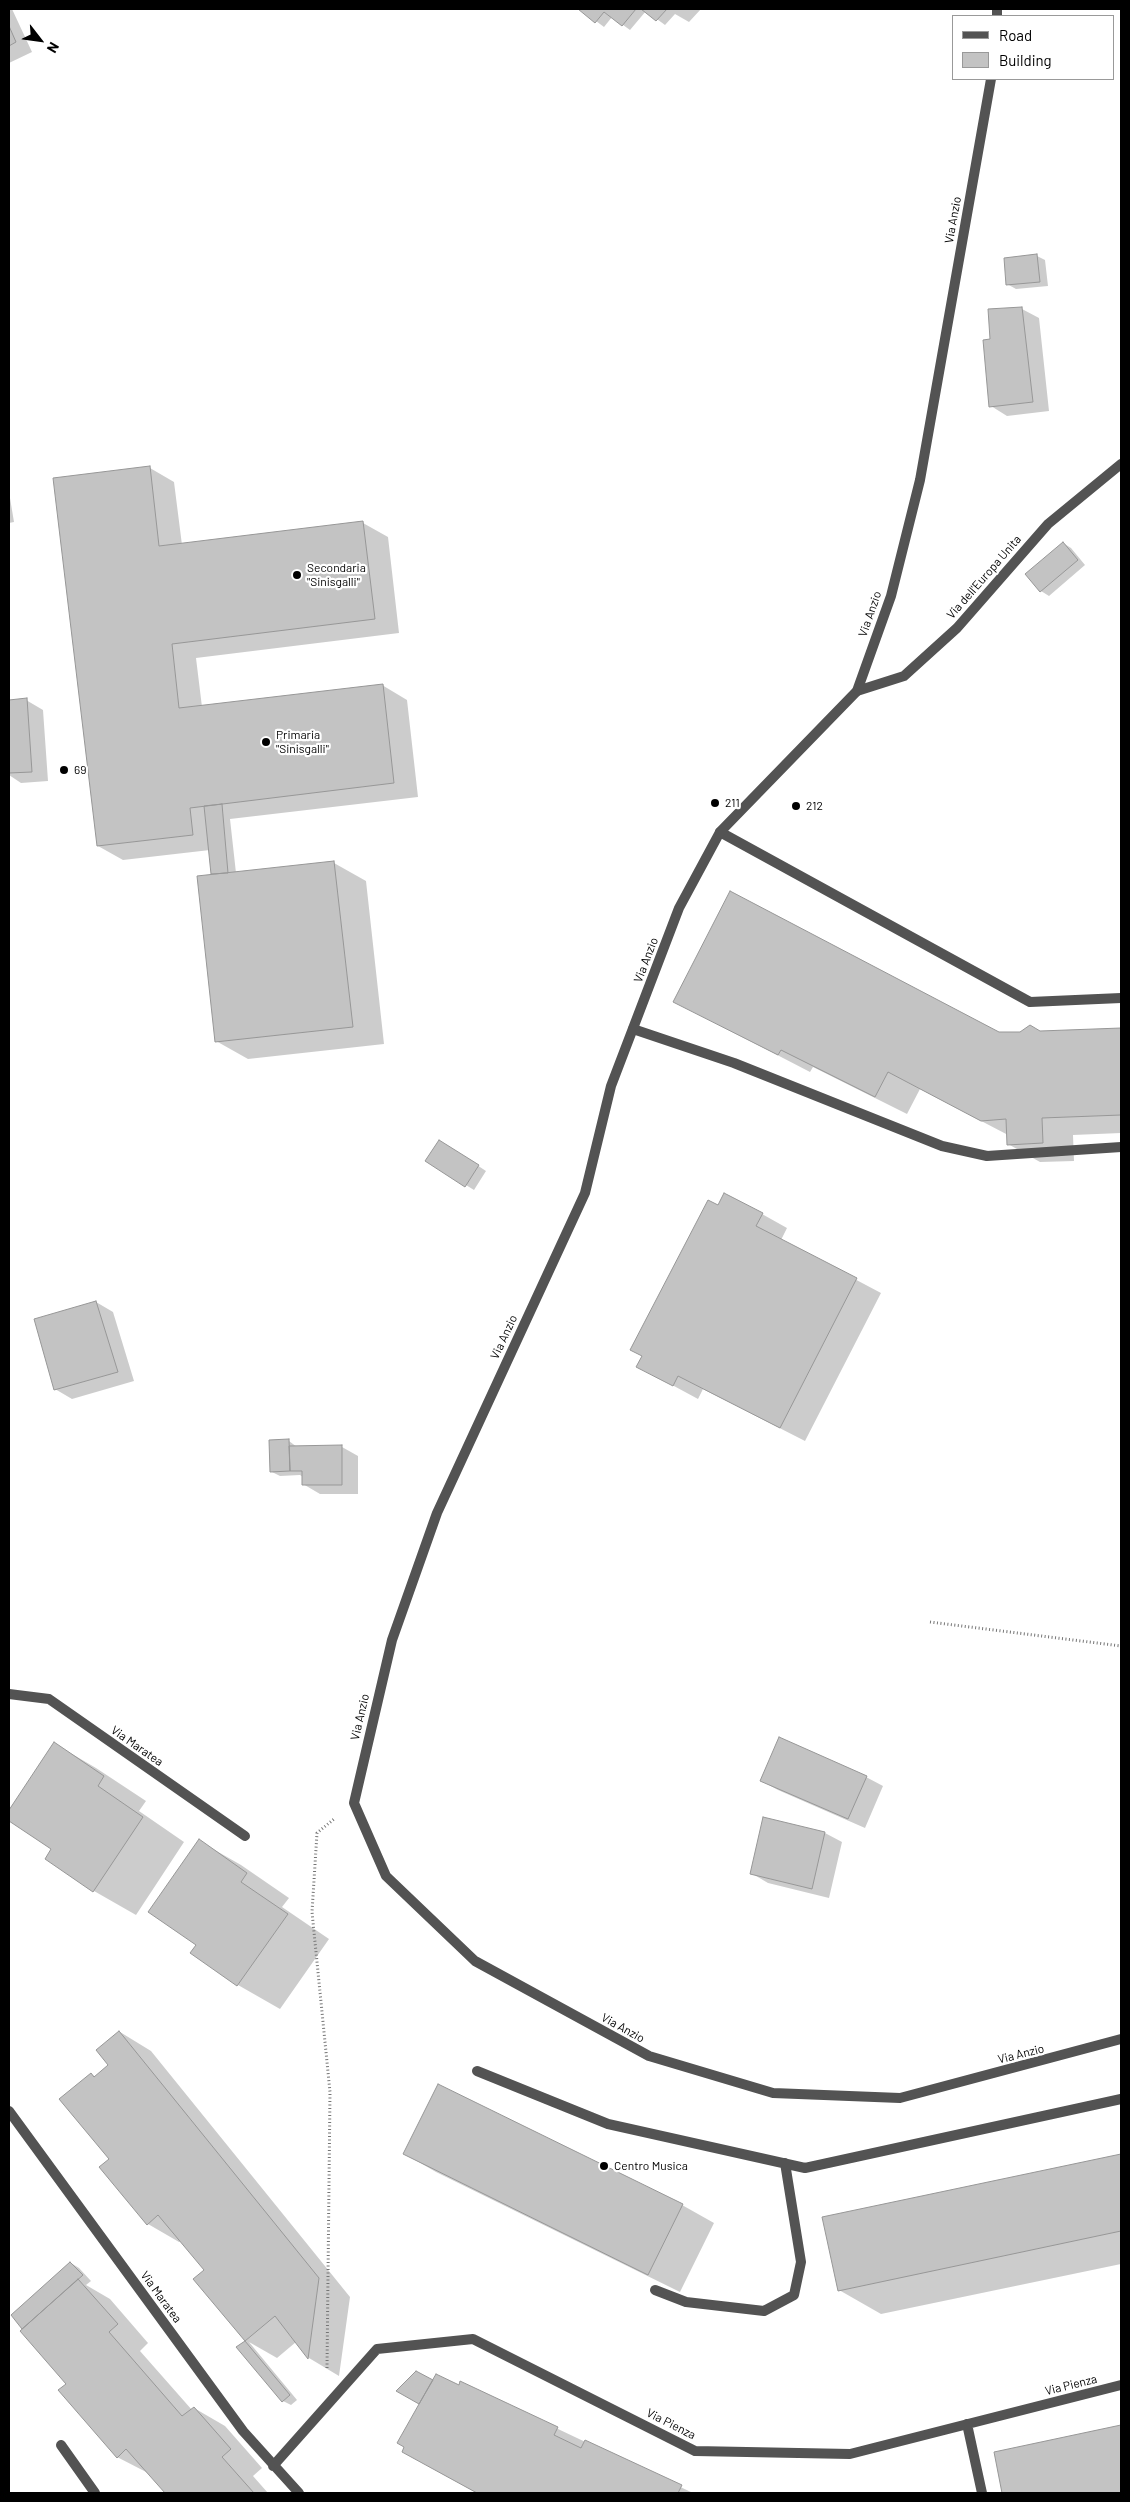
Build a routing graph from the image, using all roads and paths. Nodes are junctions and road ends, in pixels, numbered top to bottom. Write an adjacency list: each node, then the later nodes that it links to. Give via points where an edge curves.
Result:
1 (991, 80): 3 (street, Via Anzio, via 920,480 891,596)
2 (1121, 464): 3 (street, Via dell'Europa Unita, via 1048,524 956,628 904,676)
3 (857, 691): 4 (street, Via Anzio)
4 (720, 832): 5 (street, via 1030,1002); 6 (street, Via Anzio, via 679,908)
5 (1121, 998)
6 (633, 1029): 7 (street, via 734,1063 942,1146 986,1156); 11 (street, Via Anzio, via 611,1086 585,1193 437,1513 392,1640)
7 (1121, 1147)
8 (930, 1622): 9 (path)
9 (1121, 1646)
10 (9, 1694): 12 (street, Via Maratea, via 49,1699)
11 (354, 1802): 13 (street, Via Anzio, via 386,1876 475,1961 649,2056 774,2093 900,2098); 20 (path, via 317,1833 312,1912 330,2092 326,2366)
12 (245, 1836)
13 (1121, 2039)
14 (477, 2072): 17 (street, via 608,2124)
15 (1121, 2099): 17 (street, via 805,2168)
16 (9, 2111): 23 (street, Via Maratea, via 243,2431)
17 (784, 2163): 18 (street, via 801,2262 794,2295 764,2312 686,2302)
18 (655, 2290)
19 (1121, 2385): 21 (street, Via Pienza)
20 (342, 2388): 21 (street, Via Pienza, via 377,2349 473,2339 696,2451 850,2454); 23 (street, Via Pienza)
21 (967, 2424): 26 (street)
22 (61, 2445): 24 (street)
23 (273, 2466): 25 (street, Via Maratea)
24 (95, 2493)
25 (299, 2493)
26 (982, 2493)

